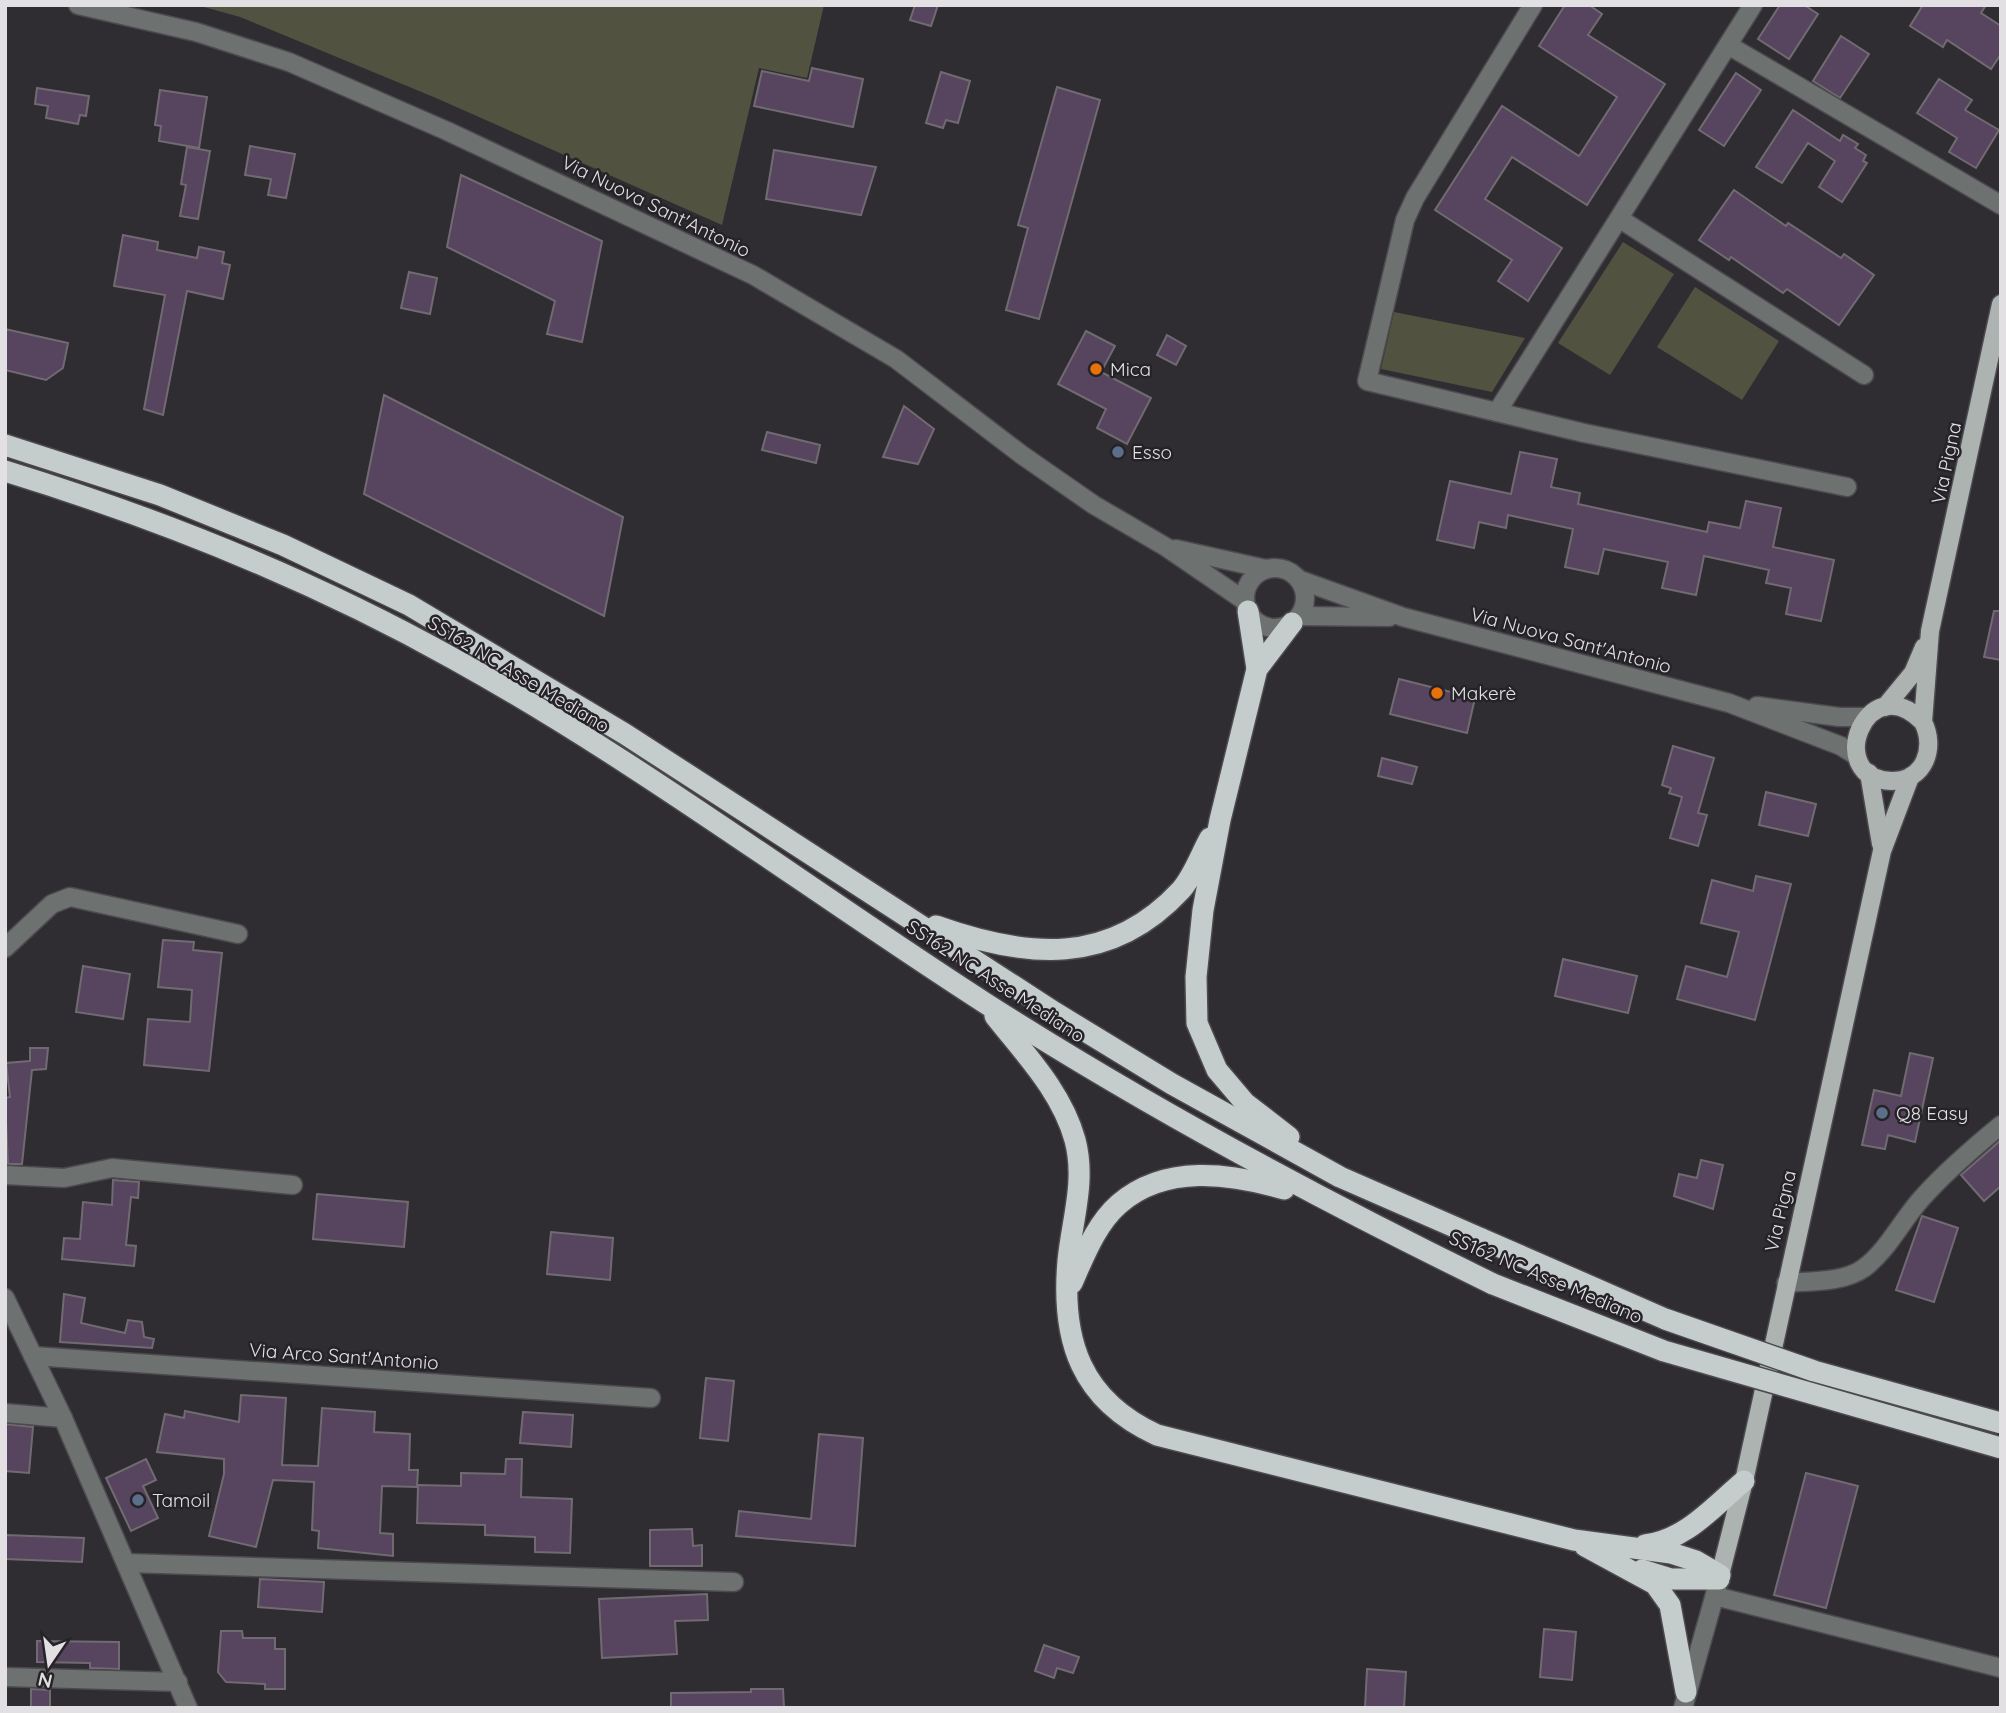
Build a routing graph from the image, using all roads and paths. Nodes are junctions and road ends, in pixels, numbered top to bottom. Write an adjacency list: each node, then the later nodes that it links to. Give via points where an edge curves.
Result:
1 (78, 5): 13 (street, Via Nuova Sant'Antonio, via 196,32 289,62 535,171 753,275 896,359 1063,484)
2 (1533, 5): 9 (street, via 1405,220 1367,381)
3 (1753, 5): 4 (street)
4 (1728, 45): 5 (street); 6 (street)
5 (2001, 205)
6 (1620, 219): 8 (street); 9 (street)
7 (2001, 304): 19 (main road, Via Pigna)
8 (1864, 375)
9 (1497, 412): 12 (street)
10 (5, 445): 30 (highway, SS162 NC Asse Mediano, via 160,495 283,545 409,605 625,734)
11 (5, 471): 33 (highway, SS162 NC Asse Mediano, via 140,514 272,568 455,659 713,821)
12 (1847, 487)
13 (1166, 547): 14 (street, Via Nuova Sant'Antonio); 16 (street, Via Nuova Sant'Antonio)
14 (1266, 569): 15 (street, Via Nuova Sant'Antonio, via 1284,569); 16 (street, via 1250,581)
15 (1300, 580): 17 (street, Via Nuova Sant'Antonio); 18 (street, via 1306,598)
16 (1247, 606): 18 (street, Via Nuova Sant'Antonio, via 1254,620 1273,628); 20 (highway)
17 (1403, 617): 18 (street, Via Nuova Sant'Antonio); 21 (street, Via Nuova Sant'Antonio)
18 (1296, 620): 20 (highway)
19 (1930, 631): 22 (main road, Via Pigna, via 1913,673); 24 (main road, Via Pigna)
20 (1257, 669): 28 (highway)
21 (1729, 704): 23 (street, Via Nuova Sant'Antonio); 25 (street, Via Nuova Sant'Antonio)
22 (1885, 707): 23 (main road, Via Pigna); 24 (main road, via 1906,709)
23 (1866, 717): 25 (main road, via 1856,735)
24 (1923, 722): 27 (main road, Via Pigna, via 1929,752)
25 (1857, 756): 26 (main road, Via Pigna)
26 (1869, 773): 27 (main road, via 1889,781); 29 (main road, Via Pigna)
27 (1910, 777): 29 (main road, Via Pigna)
28 (1220, 820): 30 (highway, via 1182,889 1142,922 1094,945 1044,952 1000,946); 36 (highway, via 1203,910 1197,1023 1217,1070 1245,1102)
29 (1882, 851): 39 (main road, Via Pigna)
30 (905, 915): 36 (highway, SS162 NC Asse Mediano, via 1172,1084)
31 (238, 934): 32 (street, via 69,897 52,904)
32 (5, 948)
33 (985, 1003): 38 (highway, SS162 NC Asse Mediano, via 1179,1122); 40 (highway, via 1065,1110 1076,1142 1079,1181)
34 (2001, 1125): 39 (street, via 1920,1199 1862,1269 1828,1280)
35 (5, 1175): 37 (street, via 64,1178 112,1168)
36 (1340, 1177): 46 (highway, SS162 NC Asse Mediano, bridge, via 1665,1319 1814,1370)
37 (293, 1185)
38 (1329, 1204): 40 (highway, via 1258,1181 1212,1175 1155,1182 1118,1204 1091,1240); 47 (highway, SS162 NC Asse Mediano, bridge, via 1493,1284 1664,1351)
39 (1786, 1283): 48 (main road, Via Pigna)
40 (1068, 1291): 49 (highway, via 1069,1333 1082,1368 1100,1395 1127,1421 1157,1435)
41 (5, 1298): 42 (street)
42 (33, 1356): 43 (street, Via Arco Sant'Antonio); 45 (street)
43 (652, 1398)
44 (5, 1413): 45 (street)
45 (63, 1418): 50 (street)
46 (2001, 1423)
47 (2001, 1448)
48 (1744, 1481): 49 (highway, via 1686,1531); 52 (main road, Via Pigna)
49 (1629, 1555): 52 (highway, via 1671,1580); 56 (highway, via 1670,1605)
50 (127, 1563): 51 (street); 55 (street)
51 (734, 1582)
52 (1718, 1583): 53 (street); 56 (street)
53 (2001, 1668)
54 (5, 1677): 55 (street)
55 (178, 1682): 57 (street)
56 (1684, 1700)
57 (188, 1708)

